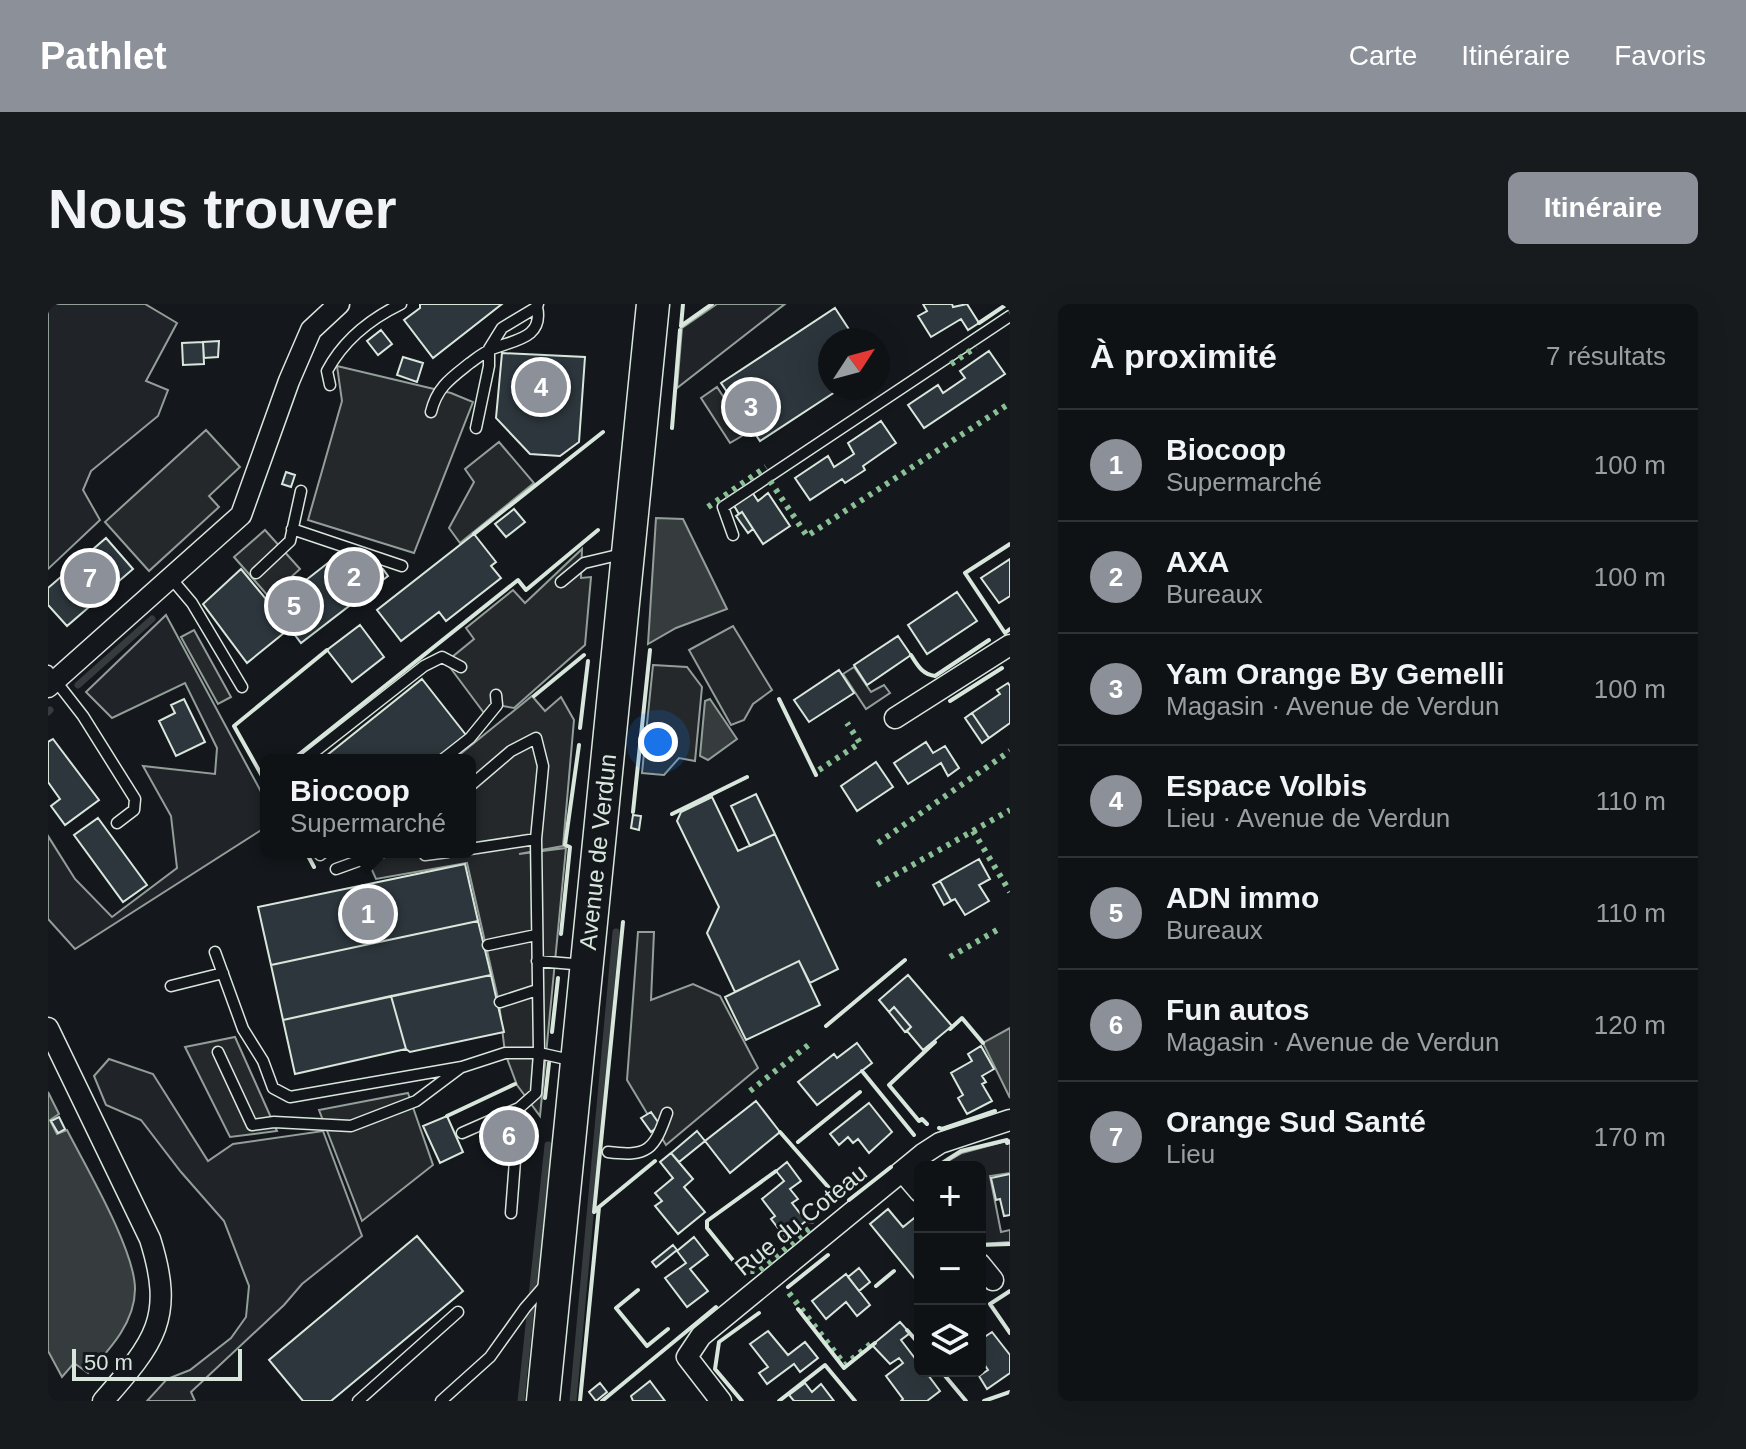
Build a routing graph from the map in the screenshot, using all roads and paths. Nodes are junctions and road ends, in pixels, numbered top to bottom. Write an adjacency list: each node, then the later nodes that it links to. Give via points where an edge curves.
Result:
1 (339, 304): 16 (street, via 311,330 241,515)
2 (401, 304): 7 (lane, via 338,351 327,371)
3 (653, 304): 13 (main road, Avenue de Verdun)
4 (538, 306): 6 (lane, via 502,328); 6 (lane, via 540,318 524,338)
5 (1010, 316): 12 (lane, via 723,507)
6 (489, 349): 8 (lane, via 443,384); 9 (lane)
7 (330, 385)
8 (431, 412)
9 (476, 428)
10 (301, 491): 11 (lane)
11 (292, 529): 14 (lane); 15 (lane, via 290,541)
12 (733, 535)
13 (628, 553): 17 (lane, via 584,563); 36 (main road, Avenue de Verdun)
14 (402, 566)
15 (256, 573)
16 (170, 577): 20 (street); 21 (lane, via 192,603)
17 (561, 582)
18 (1010, 645): 23 (street)
19 (461, 667): 24 (lane, via 442,657 424,666)
20 (50, 680): 27 (lane, via 83,716 135,799 134,810)
21 (242, 687)
22 (496, 695): 25 (lane, via 497,705)
23 (895, 718)
24 (312, 754)
25 (450, 754)
26 (476, 781): 28 (lane, via 536,738 543,766)
27 (117, 823)
28 (536, 839): 29 (lane); 32 (lane)
29 (476, 848)
30 (366, 858): 31 (lane)
31 (336, 869)
32 (536, 935): 33 (lane); 35 (lane)
33 (488, 945)
34 (215, 952): 37 (lane)
35 (537, 961): 36 (lane); 39 (lane)
36 (587, 965): 44 (main road, Avenue de Verdun)
37 (223, 973): 38 (lane); 45 (lane, via 273,1088 290,1097)
38 (171, 986)
39 (537, 990): 40 (lane); 43 (lane)
40 (500, 1002)
41 (48, 1028): 57 (street, via 159,1267 162,1294 151,1339)
42 (218, 1052): 45 (lane, via 252,1125 351,1126 416,1101)
43 (539, 1053): 44 (lane); 45 (lane, via 505,1053); 46 (lane, via 536,1093)
44 (577, 1062): 54 (main road, Avenue de Verdun)
45 (462, 1067)
46 (519, 1108): 49 (lane); 53 (lane)
47 (667, 1113): 50 (lane, via 658,1141 648,1150 632,1155)
48 (1010, 1120): 51 (street, Rue du Coteau, via 940,1143)
49 (462, 1133)
50 (608, 1152)
51 (902, 1171): 52 (street); 62 (street, Rue du Coteau, via 701,1336 687,1357)
52 (914, 1185)
53 (511, 1213)
54 (556, 1274): 56 (lane, via 490,1357); 61 (main road, Avenue de Verdun)
55 (458, 1312): 58 (lane)
56 (462, 1383): 59 (lane); 60 (lane)
57 (103, 1401)
58 (358, 1401)
59 (441, 1401)
60 (452, 1401)
61 (543, 1401)
62 (721, 1401)

